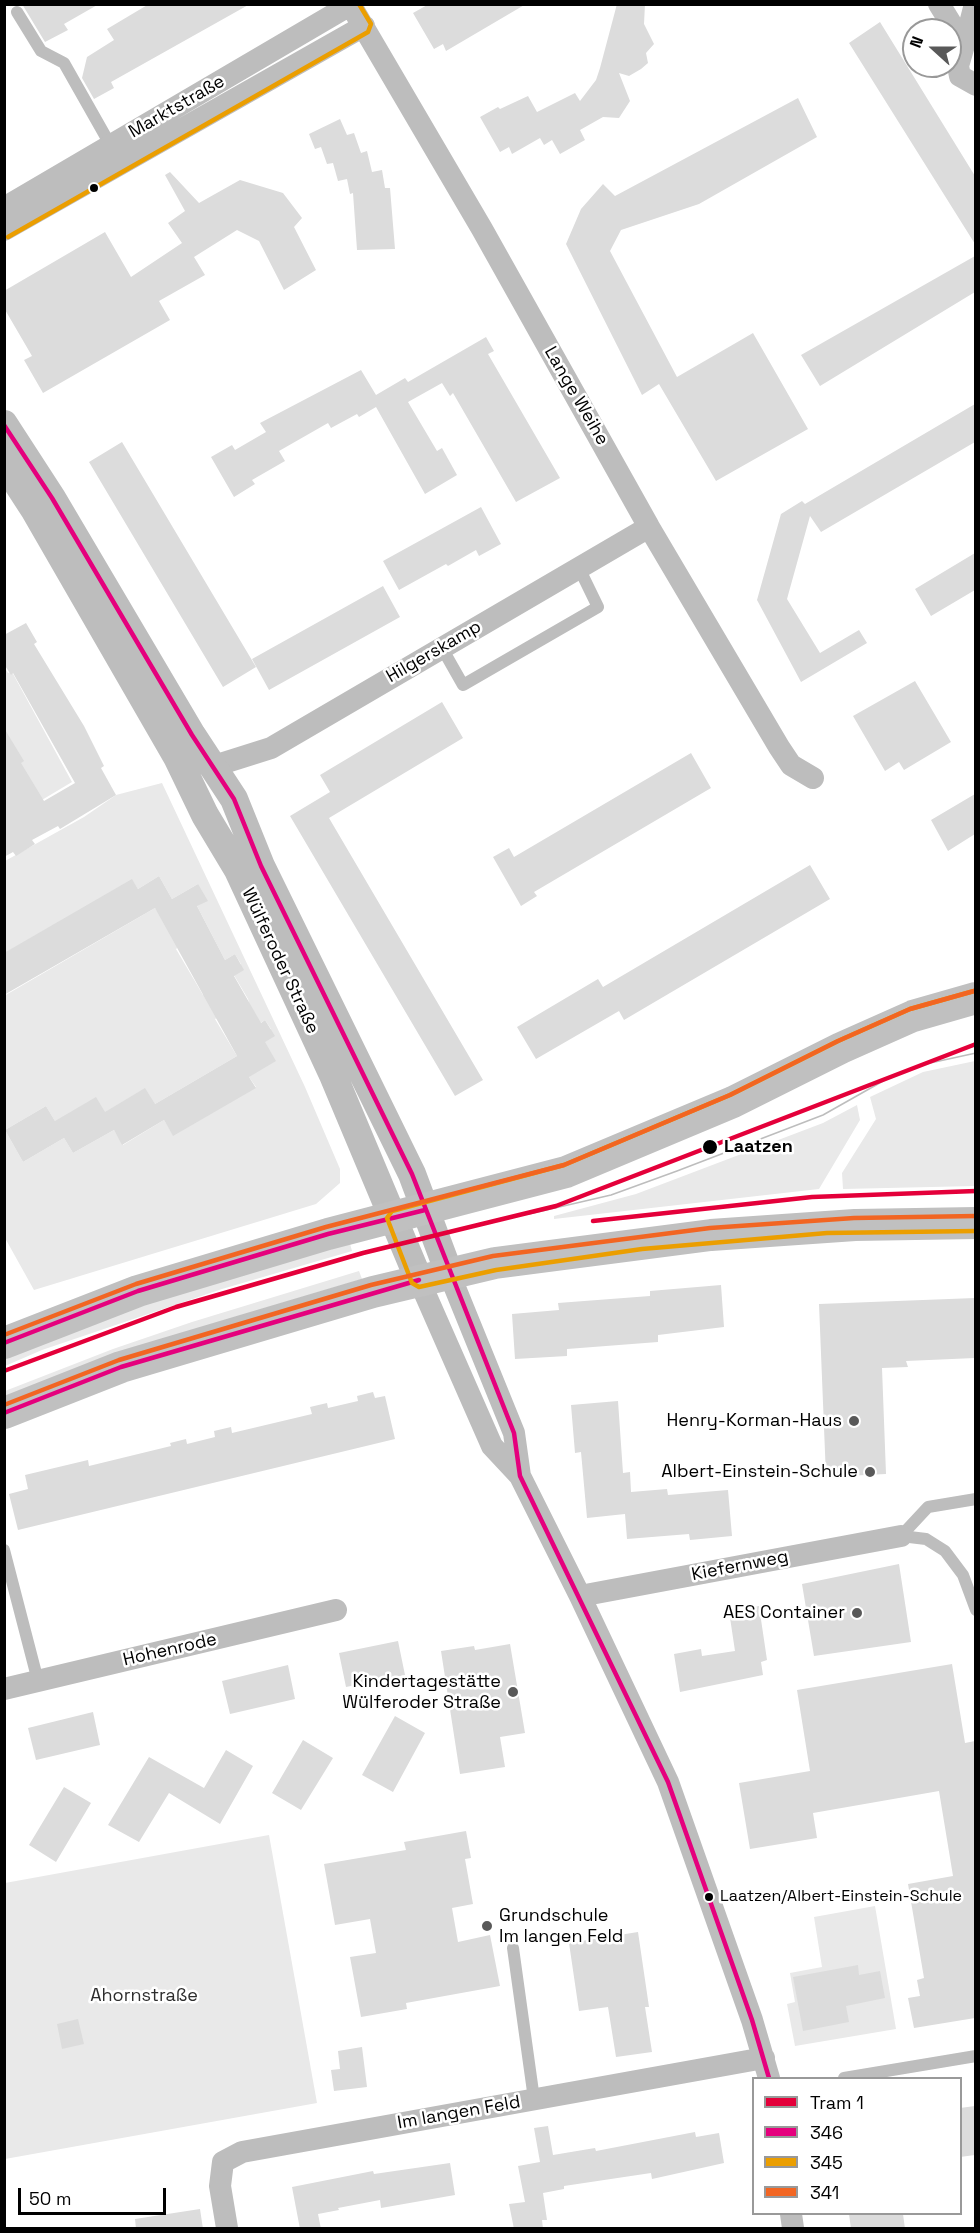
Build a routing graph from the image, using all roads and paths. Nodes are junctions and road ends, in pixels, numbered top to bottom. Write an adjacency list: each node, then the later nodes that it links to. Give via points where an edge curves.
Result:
1 (939, 4): 6 (street, via 956,30)
2 (975, 4): 6 (street)
3 (350, 5): 5 (street, Lange Weihe); 8 (street, Marktstraße)
4 (17, 12): 8 (lane, via 41,51 64,63)
5 (364, 26): 10 (street, Marktstraße); 13 (street, Lange Weihe)
6 (967, 35): 7 (street, via 958,66 960,76)
7 (975, 85)
8 (111, 146): 9 (street, Marktstraße)
9 (4, 208)
10 (4, 230)
11 (4, 424): 16 (street, Wülferoder Straße)
12 (4, 463): 20 (street, Wülferoder Straße, via 177,757 238,870)
13 (649, 527): 14 (street, Hilgerskamp); 17 (street, Lange Weihe, via 790,765)
14 (579, 568): 15 (street, Hilgerskamp); 15 (lane, via 598,607 463,685)
15 (442, 648): 16 (street, Hilgerskamp, via 271,748)
16 (214, 766): 19 (street, Wülferoder Straße, via 234,799 261,866 412,1174)
17 (813, 778)
18 (975, 998): 19 (main road, via 913,1016 733,1102 566,1172)
19 (425, 1210): 20 (main road); 22 (street, Wülferoder Straße)
20 (394, 1218): 23 (street, Wülferoder Straße); 24 (main road, via 328,1233 138,1291)
21 (975, 1223): 22 (main road, via 855,1225 711,1235 495,1263)
22 (449, 1273): 23 (main road); 26 (street, Wülferoder Straße, via 514,1433)
23 (419, 1280): 25 (main road, via 121,1367); 26 (street, Wülferoder Straße, via 492,1446)
24 (4, 1343)
25 (4, 1413)
26 (520, 1476): 30 (street, Wülferoder Straße)
27 (975, 1499): 28 (lane, via 928,1507)
28 (901, 1536): 30 (street, Kiefernweg); 32 (lane, via 926,1539 945,1551 963,1575)
29 (4, 1550): 33 (lane)
30 (580, 1596): 37 (street, Wülferoder Straße, via 668,1782)
31 (336, 1610): 33 (street, Hohenrode)
32 (975, 1610)
33 (38, 1682): 34 (street, Hohenrode)
34 (4, 1689)
35 (513, 1948): 39 (lane)
36 (975, 2056): 38 (lane)
37 (766, 2068): 39 (street, Im langen Feld)
38 (855, 2077)
39 (534, 2099): 40 (street, Im langen Feld, via 242,2152 223,2162 220,2186)
40 (227, 2229)

